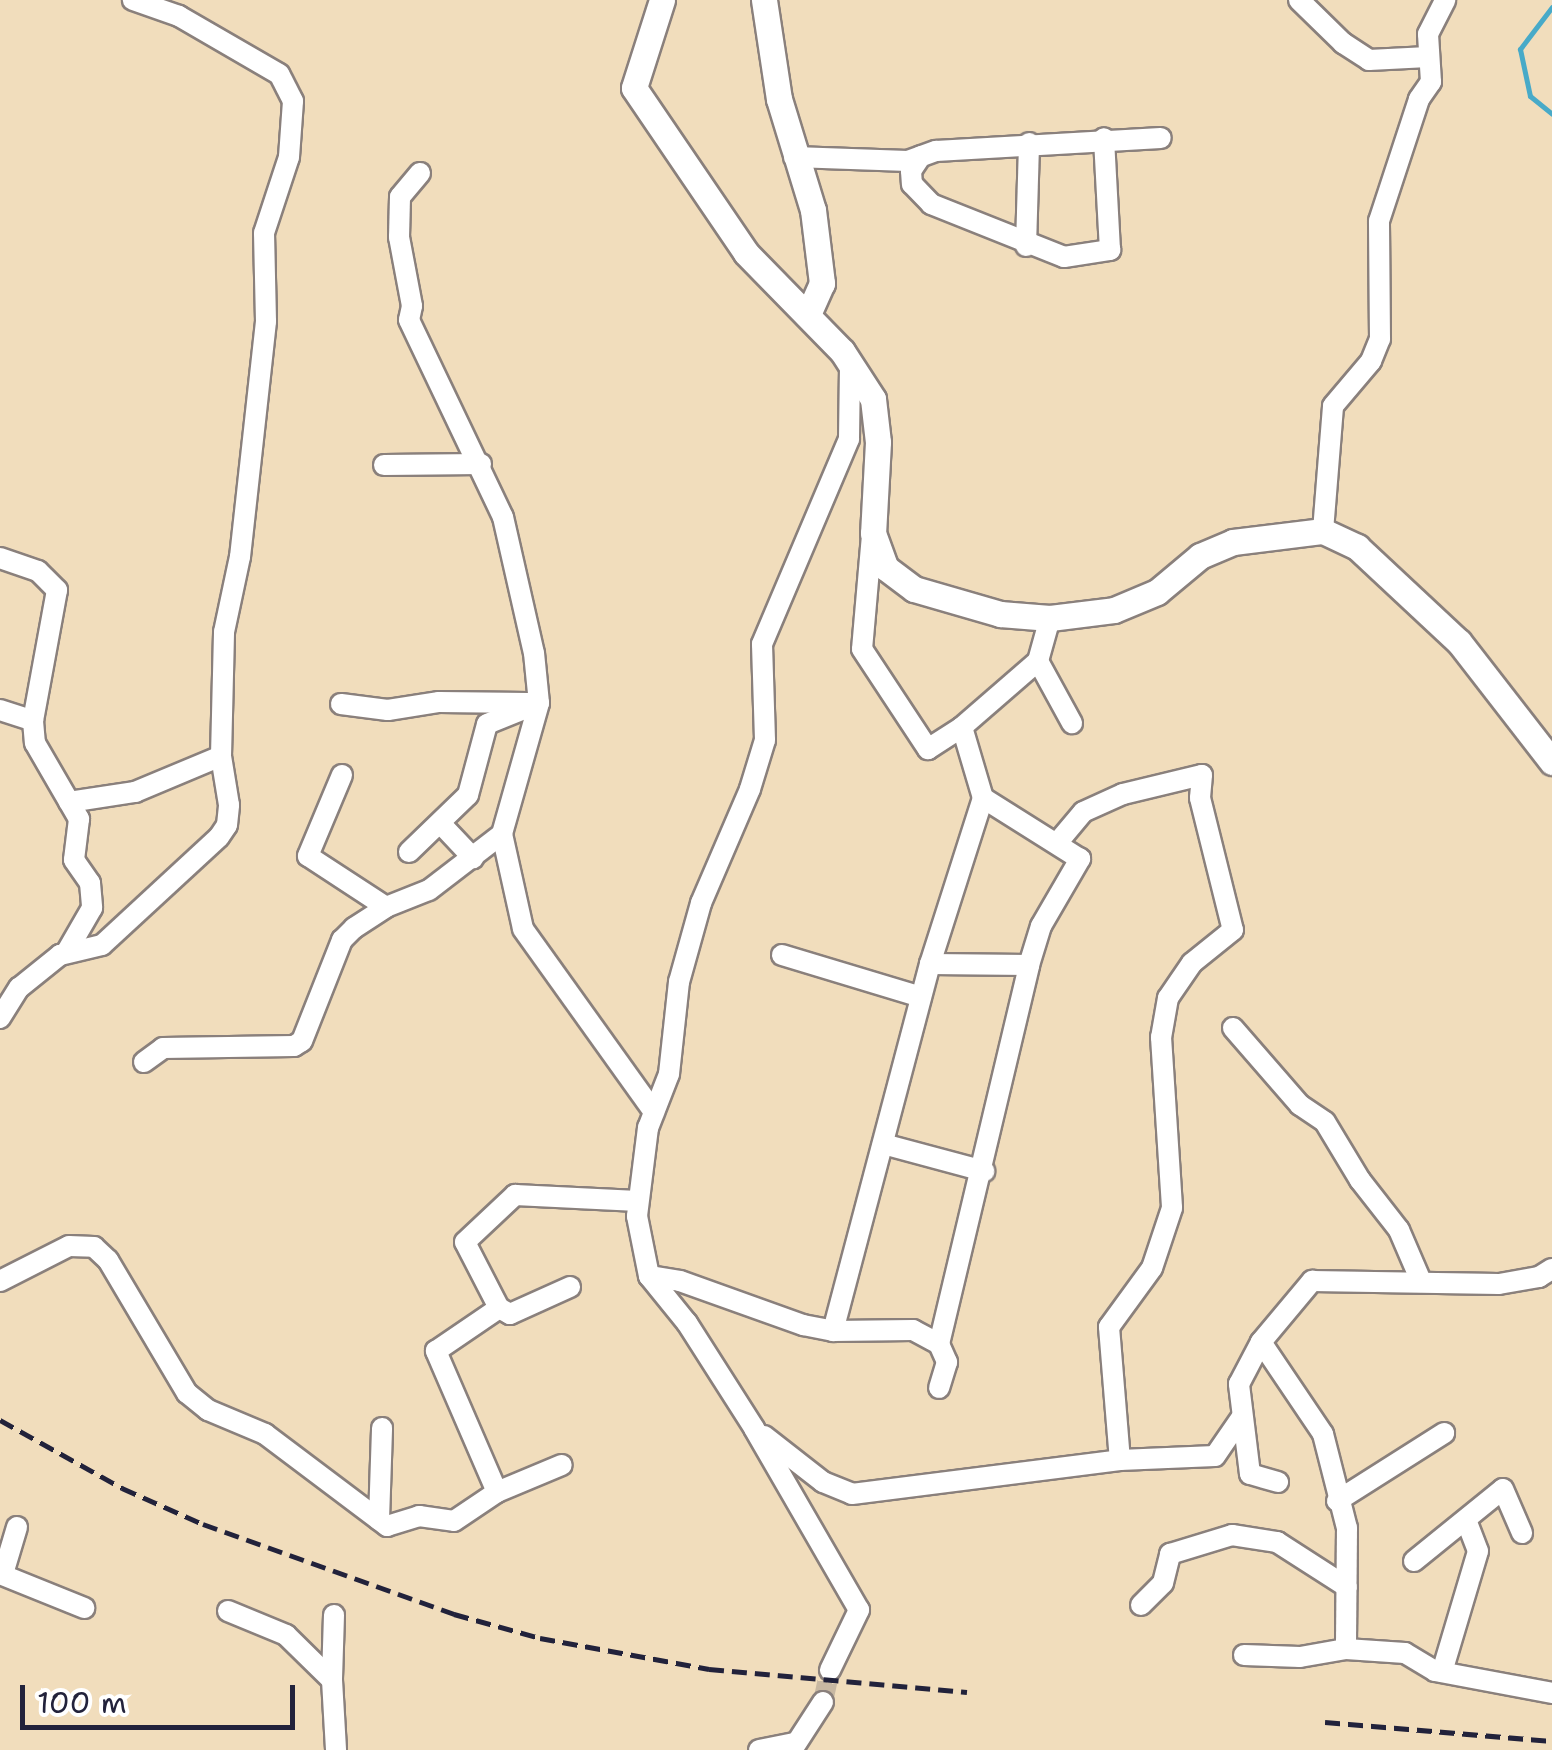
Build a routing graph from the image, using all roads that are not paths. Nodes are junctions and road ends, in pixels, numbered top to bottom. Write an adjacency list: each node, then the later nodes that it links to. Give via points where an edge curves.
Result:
1 (133, 0): 29 (street, via 179,16 279,74 292,101 289,157 264,234 266,321 240,558 224,632)
2 (662, 0): 14 (street, via 634,88 746,253)
3 (764, 0): 11 (street)
4 (1299, 0): 6 (street, via 1369,60)
5 (1445, 0): 6 (street, via 1428,34)
6 (1428, 58): 18 (street, via 1430,82 1379,221 1380,339 1371,361 1332,406)
7 (1104, 138): 8 (street); 9 (street); 13 (street, via 1110,250 1064,258)
8 (1162, 138)
9 (1029, 143): 10 (street); 13 (street)
10 (921, 156): 11 (street); 13 (street, via 912,184 931,204)
11 (794, 157): 14 (street, via 813,210 822,283)
12 (420, 173): 17 (street, via 400,196 409,320)
13 (1026, 246)
14 (808, 315): 15 (street)
15 (850, 366): 19 (street, via 873,400); 48 (street, via 849,439 762,644 765,740 701,903 679,982 669,1074)
16 (384, 464): 17 (street)
17 (481, 464): 23 (street, via 502,517)
18 (1323, 531): 21 (street, via 1233,542 1200,556 1157,592 1114,610); 30 (street, via 1357,547 1459,642)
19 (873, 533): 21 (street, via 886,568 914,589 1000,614); 28 (street, via 862,649 928,749)
20 (0, 558): 26 (street, via 38,571 57,590)
21 (1050, 618): 22 (street)
22 (1038, 661): 27 (street); 28 (street)
23 (539, 703): 24 (street, via 439,702 388,710); 34 (street, via 487,724 468,795); 35 (street)
24 (341, 704)
25 (0, 710): 26 (street)
26 (33, 721): 33 (street, via 35,743)
27 (1072, 723)
28 (962, 726): 32 (street)
29 (222, 756): 33 (street, via 135,792); 40 (street, via 229,805 219,837 102,945)
30 (1552, 762)
31 (342, 775): 39 (street, via 308,856)
32 (983, 798): 36 (street); 42 (street)
33 (69, 802): 40 (street, via 79,819 74,860 90,883 92,908)
34 (442, 824): 37 (street); 38 (street)
35 (502, 834): 38 (street); 48 (street, via 523,928)
36 (1058, 842): 43 (street, via 1080,858 1041,926); 66 (street, via 1082,812 1123,794 1202,775 1200,798 1233,930 1192,963 1168,998 1161,1037 1172,1208 1152,1268 1109,1327)
37 (409, 852)
38 (473, 858): 39 (street, via 429,890)
39 (386, 907): 47 (street, via 342,940 302,1041 164,1048)
40 (66, 953): 45 (street, via 19,988)
41 (782, 955): 44 (street)
42 (930, 964): 43 (street); 44 (street)
43 (1029, 965): 50 (street)
44 (921, 997): 49 (street)
45 (0, 1018)
46 (1232, 1028): 55 (street, via 1300,1105 1325,1122 1399,1230)
47 (144, 1062)
48 (654, 1112): 51 (street)
49 (882, 1144): 50 (street); 58 (street)
50 (984, 1171): 60 (street)
51 (638, 1201): 53 (street); 57 (street, via 515,1195 464,1242)
52 (1552, 1269): 55 (street, via 1500,1284)
53 (648, 1276): 58 (street); 64 (street, via 687,1322)
54 (0, 1281): 71 (street, via 69,1246 94,1248 108,1260 187,1394 265,1434)
55 (1421, 1281): 59 (street, via 1312,1282)
56 (570, 1287): 57 (street, via 510,1314)
57 (499, 1308): 69 (street, via 436,1351)
58 (833, 1331): 60 (street, via 913,1330)
59 (1262, 1342): 62 (street, via 1239,1384); 70 (street, via 1323,1434)
60 (939, 1344): 61 (street, via 946,1362)
61 (939, 1388)
62 (1241, 1418): 66 (street, via 1214,1456); 68 (street, via 1250,1474)
63 (382, 1428): 71 (street)
64 (754, 1428): 66 (street, via 823,1482 852,1494); 84 (street, via 859,1610)
65 (1444, 1433): 70 (street)
66 (1120, 1460)
67 (562, 1464): 69 (street)
68 (1278, 1482)
69 (497, 1492): 71 (street, via 454,1522 420,1516 387,1526)
70 (1337, 1501): 77 (street, via 1347,1528)
71 (379, 1520)
72 (1467, 1522): 74 (street, via 1502,1490); 75 (street); 85 (street, via 1478,1552)
73 (17, 1527): 76 (street)
74 (1522, 1533)
75 (1414, 1561)
76 (1, 1574): 79 (street)
77 (1346, 1587): 78 (street, via 1278,1542 1232,1535 1170,1554 1163,1582); 82 (street)
78 (1140, 1604)
79 (84, 1608)
80 (228, 1611): 86 (street, via 286,1636)
81 (334, 1615): 86 (street)
82 (1346, 1649): 83 (street, via 1300,1657); 85 (street, via 1405,1653)
83 (1244, 1655)
84 (830, 1670)
85 (1442, 1672): 87 (street)
86 (332, 1680): 90 (street)
87 (1552, 1693)
88 (823, 1702): 89 (street)
89 (795, 1748): 91 (street)
90 (336, 1750)
91 (759, 1750)

